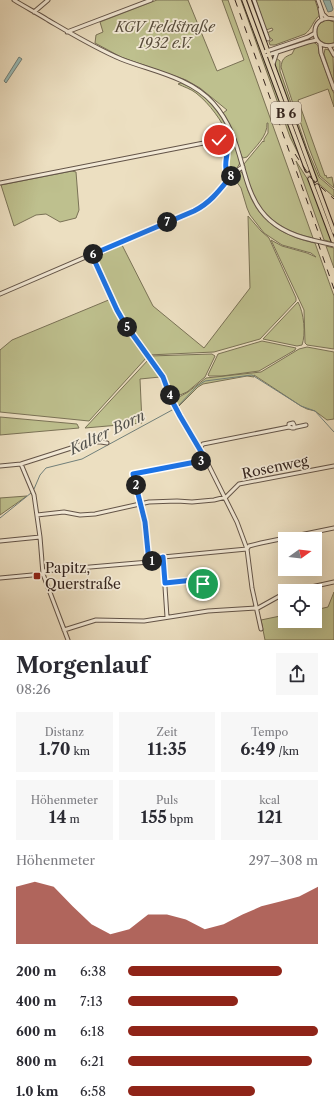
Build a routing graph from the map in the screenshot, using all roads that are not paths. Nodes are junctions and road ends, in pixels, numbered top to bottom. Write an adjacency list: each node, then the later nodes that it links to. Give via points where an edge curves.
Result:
1 (14, 0): 8 (street)
2 (48, 0): 8 (street)
3 (151, 0): 12 (street)
4 (244, 0): 21 (main road, B 6)
5 (249, 0): 20 (main road, B 6)
6 (254, 0): 14 (street)
7 (317, 0): 9 (street); 11 (street)
8 (34, 12): 12 (street)
9 (327, 18): 10 (street); 11 (street)
10 (334, 19)
11 (322, 20): 13 (street, via 317,24)
12 (67, 32): 26 (street, via 120,59 198,90 213,102 224,118 234,136)
13 (314, 33): 15 (street); 20 (street)
14 (268, 40)
15 (317, 40): 16 (street); 19 (street)
16 (320, 44): 18 (street); 23 (street)
17 (334, 45): 18 (street)
18 (328, 46): 22 (street); 23 (street, via 323,51)
19 (277, 52): 20 (street); 24 (street)
20 (269, 53): 21 (street); 24 (main road, B 6)
21 (264, 54): 27 (main road, B 6)
22 (334, 55)
23 (324, 59): 25 (street)
24 (273, 64): 30 (main road, B 6)
25 (334, 88)
26 (243, 167): 28 (street); 34 (street, bridge, via 252,196 264,216 282,230 296,236)
27 (307, 170)
28 (231, 176): 31 (street, via 226,169 227,149 219,140); 35 (street, via 204,206)
29 (310, 179): 34 (main road)
30 (315, 180)
31 (0, 183)
32 (317, 186): 33 (main road)
33 (334, 232)
34 (334, 244)
35 (93, 254): 36 (street); 39 (street, via 117,310 163,377 171,399)
36 (0, 294)
37 (306, 425): 39 (street, via 203,444)
38 (106, 443): 41 (street, via 90,442)
39 (200, 448): 40 (street)
40 (206, 460): 44 (street); 45 (street, via 133,474)
41 (21, 464): 42 (street); 46 (street, via 34,495)
42 (0, 466)
43 (334, 466): 44 (street, Rosenweg, via 239,484)
44 (226, 497): 45 (street, via 202,502 159,501); 50 (street)
45 (140, 504): 46 (street, via 95,514); 52 (street, via 145,522)
46 (37, 514): 48 (street)
47 (334, 528): 50 (street)
48 (40, 537): 49 (street); 53 (street)
49 (0, 541)
50 (247, 548): 51 (street); 60 (street, via 252,588)
51 (163, 557): 52 (street); 56 (street)
52 (149, 562): 53 (street)
53 (43, 572): 54 (street); 63 (street)
54 (0, 578)
55 (334, 582): 58 (street)
56 (165, 583): 57 (street, via 203,578); 61 (street)
57 (203, 584)
58 (322, 585)
59 (278, 597): 60 (street)
60 (258, 608): 61 (street, via 208,611); 62 (street)
61 (167, 618): 63 (street, via 144,621 96,620)
62 (261, 629)
63 (64, 630): 64 (street)
64 (68, 640)

